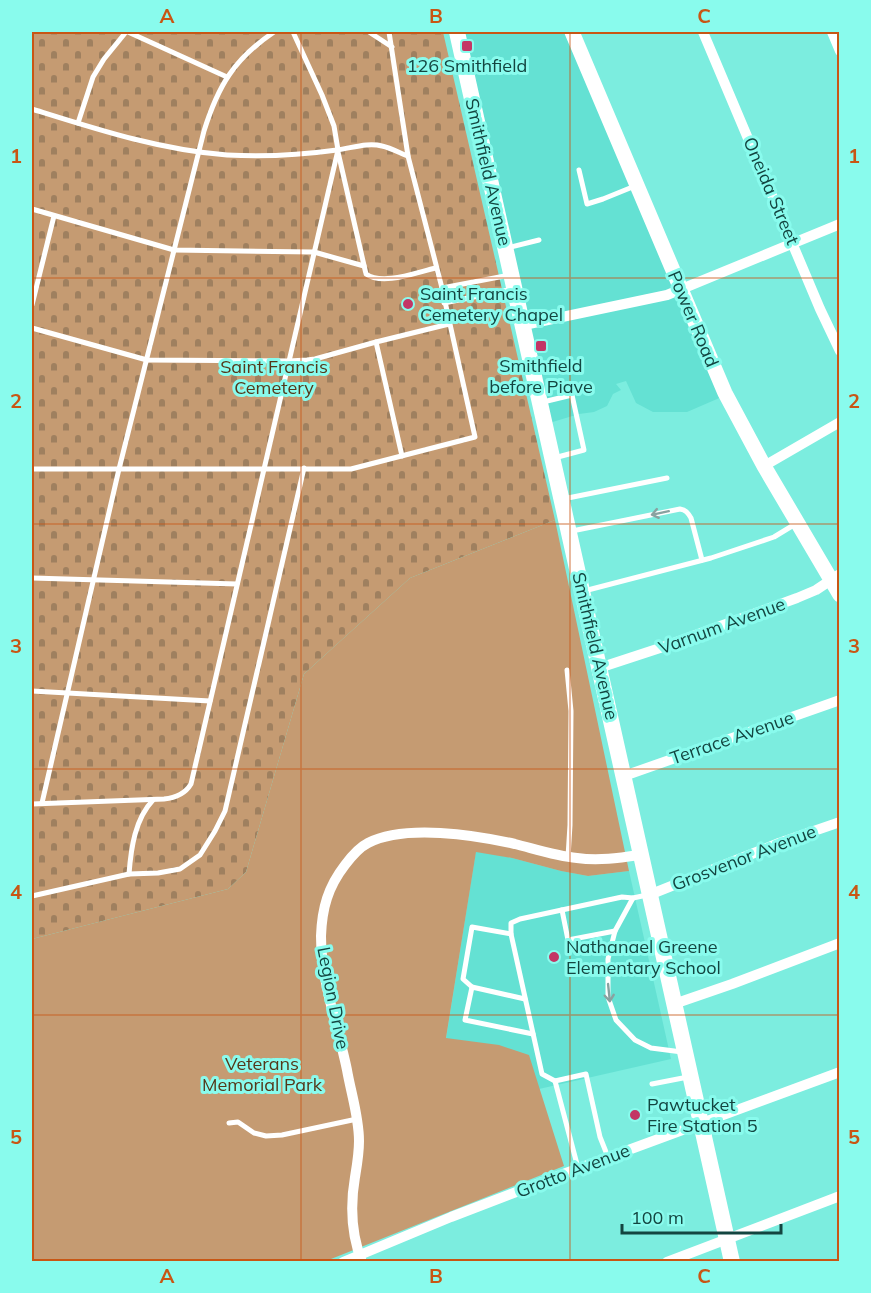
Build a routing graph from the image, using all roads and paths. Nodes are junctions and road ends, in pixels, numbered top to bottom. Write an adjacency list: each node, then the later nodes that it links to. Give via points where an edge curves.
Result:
1 (127, 32): 12 (lane); 14 (lane, via 93,78)
2 (274, 32): 12 (lane)
3 (293, 32): 15 (lane, via 322,94)
4 (369, 32): 10 (lane)
5 (390, 32): 10 (lane)
6 (457, 32): 25 (main road, Smithfield Avenue)
7 (572, 32): 19 (main road, Power Road)
8 (703, 32): 24 (street, Oneida Street)
9 (832, 32): 11 (street)
10 (392, 47): 17 (lane)
11 (840, 51)
12 (227, 77): 16 (lane, via 210,111)
13 (32, 109): 14 (lane)
14 (78, 123): 16 (lane, via 148,143)
15 (338, 150): 16 (lane, via 258,156); 17 (lane, via 383,146); 27 (lane); 28 (lane)
16 (199, 151): 26 (lane)
17 (408, 156): 29 (lane)
18 (579, 170): 19 (lane, via 588,204)
19 (637, 185): 32 (main road, Power Road)
20 (32, 209): 21 (lane)
21 (54, 216): 26 (lane); 34 (lane)
22 (840, 224): 24 (street)
23 (539, 240): 25 (lane)
24 (793, 243): 32 (street); 39 (street, Oneida Street)
25 (506, 248): 30 (main road, Smithfield Avenue)
26 (174, 250): 27 (lane); 40 (lane)
27 (314, 252): 28 (lane); 41 (lane)
28 (364, 266): 29 (lane, via 366,274 381,279)
29 (436, 268): 31 (lane)
30 (513, 281): 31 (lane); 33 (lane); 36 (main road, Smithfield Avenue)
31 (442, 288): 33 (lane)
32 (681, 290): 36 (street); 46 (main road, Power Road, via 725,393)
33 (444, 303): 35 (lane)
34 (32, 305)
35 (449, 324): 38 (lane); 44 (lane, via 475,437)
36 (524, 326): 42 (main road, Smithfield Avenue)
37 (32, 328): 40 (lane)
38 (376, 342): 41 (lane, via 315,359); 44 (lane)
39 (840, 351)
40 (147, 360): 41 (lane); 50 (lane)
41 (289, 361): 47 (lane)
42 (540, 402): 45 (main road, Smithfield Avenue); 45 (lane, via 572,395 584,450)
43 (840, 422): 46 (street)
44 (402, 456): 48 (lane, via 351,469)
45 (553, 458): 52 (main road, Smithfield Avenue)
46 (764, 466): 53 (main road, Power Road)
47 (264, 468): 48 (lane); 50 (lane); 59 (lane)
48 (304, 468): 75 (lane, via 225,811 200,855 180,869)
49 (32, 469): 50 (lane)
50 (119, 469): 58 (lane)
51 (667, 478): 52 (lane)
52 (562, 499): 54 (main road, Smithfield Avenue)
53 (798, 522): 55 (lane, via 774,537); 56 (main road, Power Road)
54 (569, 532): 55 (lane, one-way to 54, via 691,518 680,508); 60 (main road, Smithfield Avenue)
55 (702, 560): 60 (lane)
56 (835, 577): 61 (main road, Power Road); 62 (street, Varnum Avenue, via 797,598)
57 (32, 578): 58 (lane)
58 (94, 580): 59 (lane); 65 (lane)
59 (237, 584): 67 (lane)
60 (582, 591): 62 (main road, Smithfield Avenue)
61 (840, 595)
62 (599, 668): 68 (main road, Smithfield Avenue)
63 (567, 670): 74 (lane, via 571,711)
64 (32, 691): 65 (lane)
65 (67, 694): 67 (lane); 70 (lane)
66 (840, 700): 68 (street, Terrace Avenue)
67 (210, 701): 69 (lane, via 187,790 173,798)
68 (624, 776): 73 (main road, Smithfield Avenue)
69 (153, 800): 70 (lane); 75 (lane, via 144,809 138,827)
70 (42, 803): 71 (lane)
71 (32, 804)
72 (840, 822): 77 (street, Grosvenor Avenue)
73 (640, 855): 74 (street, Legion Drive, via 600,860); 77 (main road, Smithfield Avenue)
74 (568, 857): 91 (street, Legion Drive, via 488,839 423,833 381,838 351,857 330,888 321,937 331,1009)
75 (129, 874): 76 (lane)
76 (32, 896)
77 (641, 897): 78 (lane, via 622,897); 79 (lane); 84 (main road, Smithfield Avenue)
78 (562, 910): 79 (lane, via 568,940); 80 (lane, via 520,919 512,923)
79 (615, 931): 86 (lane, one-way to 86, via 608,958 608,997 616,1020 635,1040 651,1048)
80 (511, 934): 82 (lane, via 472,927 463,978); 83 (lane)
81 (840, 942): 84 (street)
82 (472, 987): 83 (lane); 85 (lane, via 465,1020)
83 (525, 999): 85 (lane)
84 (674, 1004): 86 (main road, Smithfield Avenue)
85 (533, 1035): 89 (lane, via 542,1074)
86 (685, 1053): 88 (main road, Smithfield Avenue)
87 (840, 1072): 93 (street, Grotto Avenue)
88 (690, 1076): 90 (lane); 93 (main road, Smithfield Avenue)
89 (555, 1081): 94 (lane, via 586,1074 600,1137); 95 (lane)
90 (652, 1084)
91 (357, 1119): 92 (lane, via 266,1136 238,1122); 98 (street, Legion Drive, via 359,1156 351,1220)
92 (229, 1123)
93 (701, 1123): 94 (street, Grotto Avenue); 97 (main road, Smithfield Avenue)
94 (609, 1157): 95 (street, Grotto Avenue)
95 (578, 1168): 98 (street, Grotto Avenue, via 451,1217)
96 (840, 1197): 97 (street)
97 (727, 1238): 100 (street); 101 (main road, Smithfield Avenue)
98 (361, 1258): 99 (street, Grotto Avenue)
99 (343, 1262)
100 (667, 1262)
101 (732, 1262)

